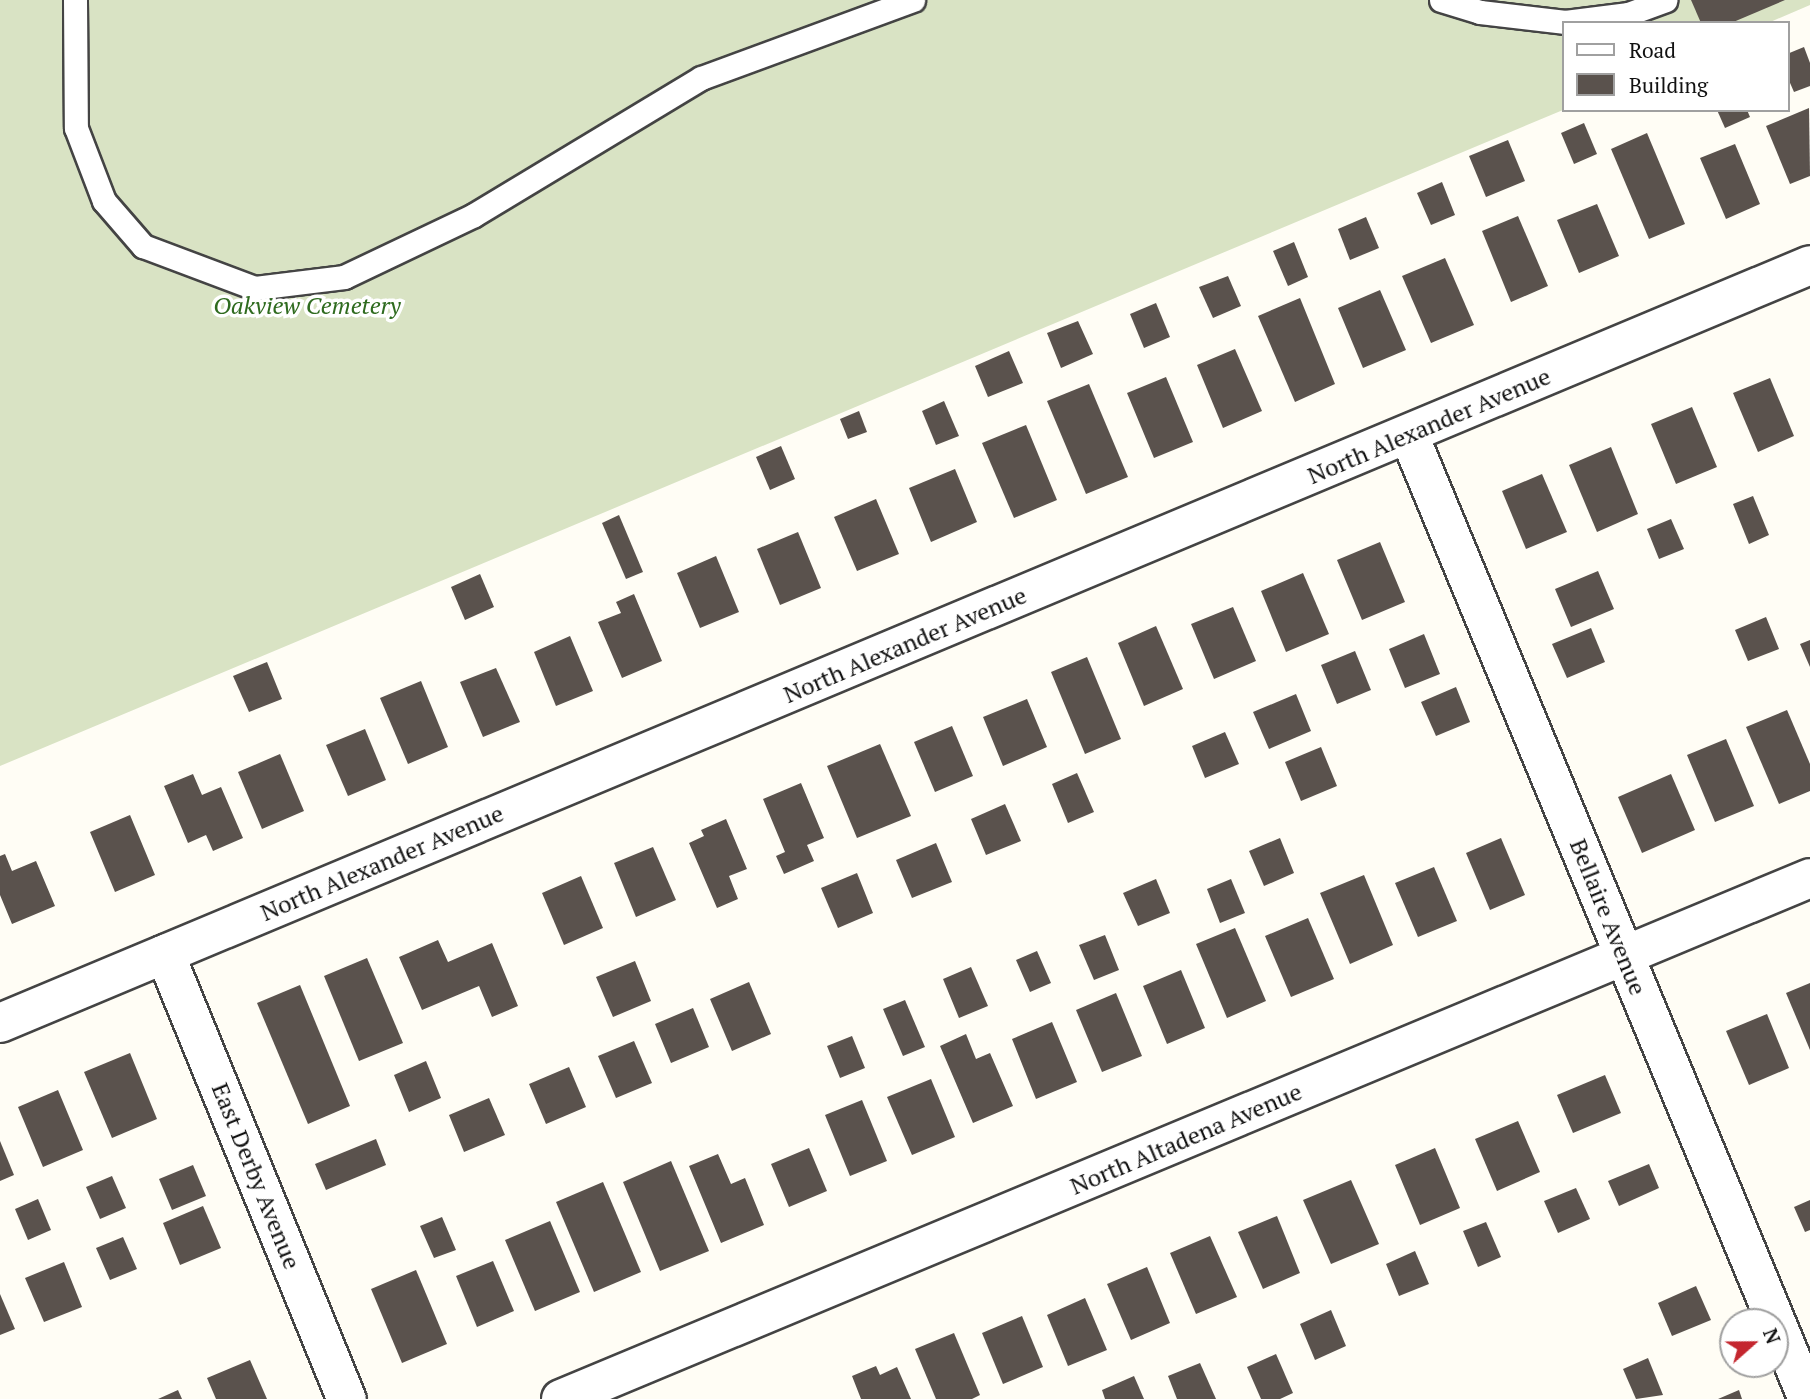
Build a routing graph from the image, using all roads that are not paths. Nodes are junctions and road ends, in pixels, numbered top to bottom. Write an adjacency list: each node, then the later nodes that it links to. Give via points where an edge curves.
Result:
1 (75, 0): 2 (lane, via 76,128 104,201 144,246 255,288 344,277 474,215 701,78)
2 (913, 0)
3 (1441, 0): 6 (lane)
4 (1508, 0): 6 (lane)
5 (1666, 0): 7 (lane, via 1628,14)
6 (1480, 12): 8 (lane)
7 (1573, 21)
8 (1562, 22)
9 (1810, 265): 10 (street, North Alexander Avenue)
10 (1409, 435): 12 (street, North Alexander Avenue); 13 (street, Bellaire Avenue)
11 (1810, 878): 13 (street, North Altadena Avenue)
12 (165, 954): 14 (street, North Alexander Avenue); 15 (street, East Derby Avenue)
13 (1624, 955): 16 (street, North Altadena Avenue); 17 (street, Bellaire Avenue)
14 (0, 1023)
15 (347, 1399)
16 (561, 1399)
17 (1808, 1399)

